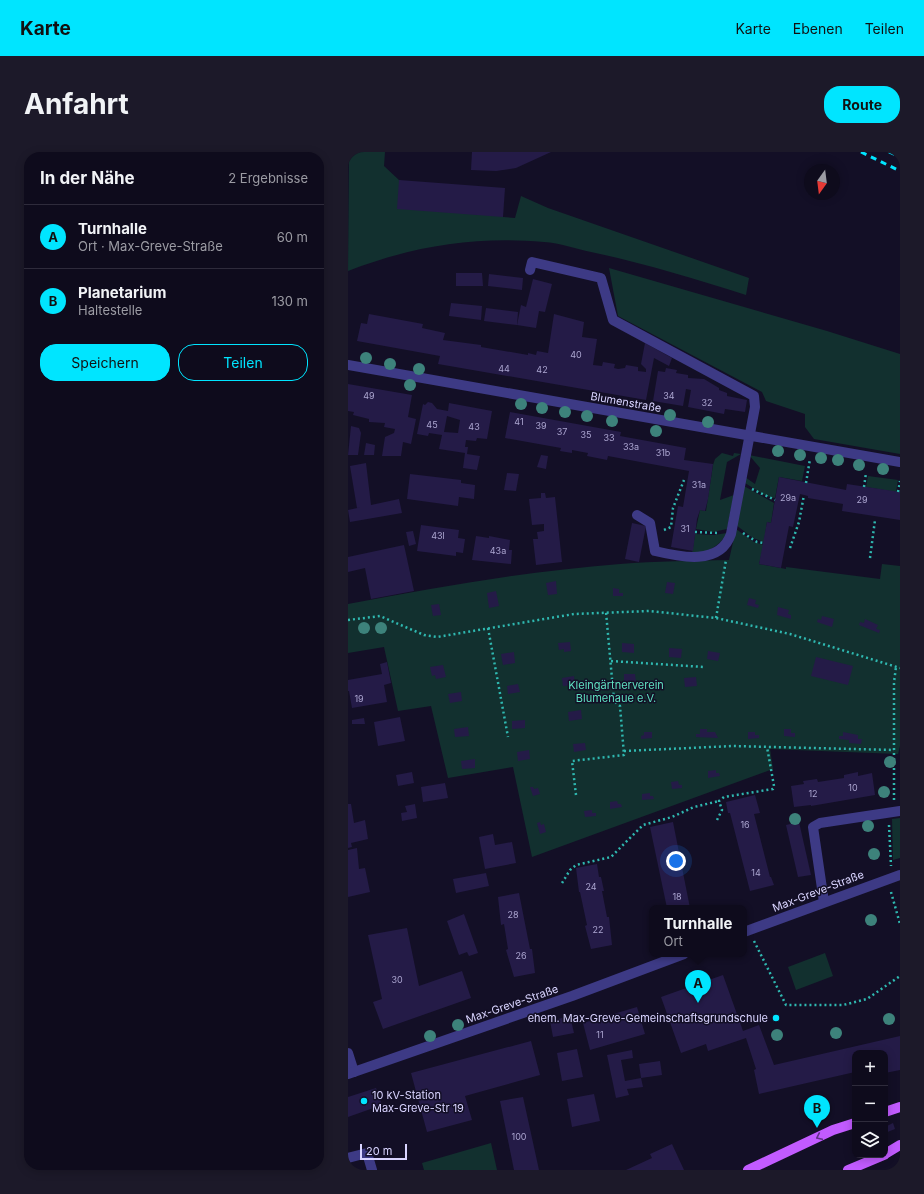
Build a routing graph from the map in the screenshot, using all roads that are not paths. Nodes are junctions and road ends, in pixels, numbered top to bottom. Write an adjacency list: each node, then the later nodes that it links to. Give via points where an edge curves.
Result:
1 (530, 270): 3 (street, via 532,262 601,278 613,320 754,396 755,407)
2 (348, 365): 3 (street, Blumenstraße)
3 (749, 436): 4 (street, Blumenstraße); 5 (street, via 732,527 726,544 718,551 706,556 682,557 655,551 650,523)
4 (900, 462)
5 (637, 515)
6 (894, 812): 8 (street, via 820,823 814,827)
7 (900, 875): 8 (street, Max-Greve-Straße)
8 (824, 902): 9 (street, Max-Greve-Straße)
9 (747, 931)
10 (676, 957): 12 (street, Max-Greve-Straße)
11 (348, 1053): 12 (street)
12 (351, 1073)
13 (900, 1106): 14 (main road)
14 (888, 1111)
15 (852, 1124): 21 (main road, one-way to 21, via 833,1130)
16 (900, 1145): 17 (main road)
17 (888, 1152)
18 (348, 1158): 20 (street, via 367,1153)
19 (877, 1158): 22 (main road)
20 (372, 1170)
21 (748, 1170)
22 (848, 1170)

